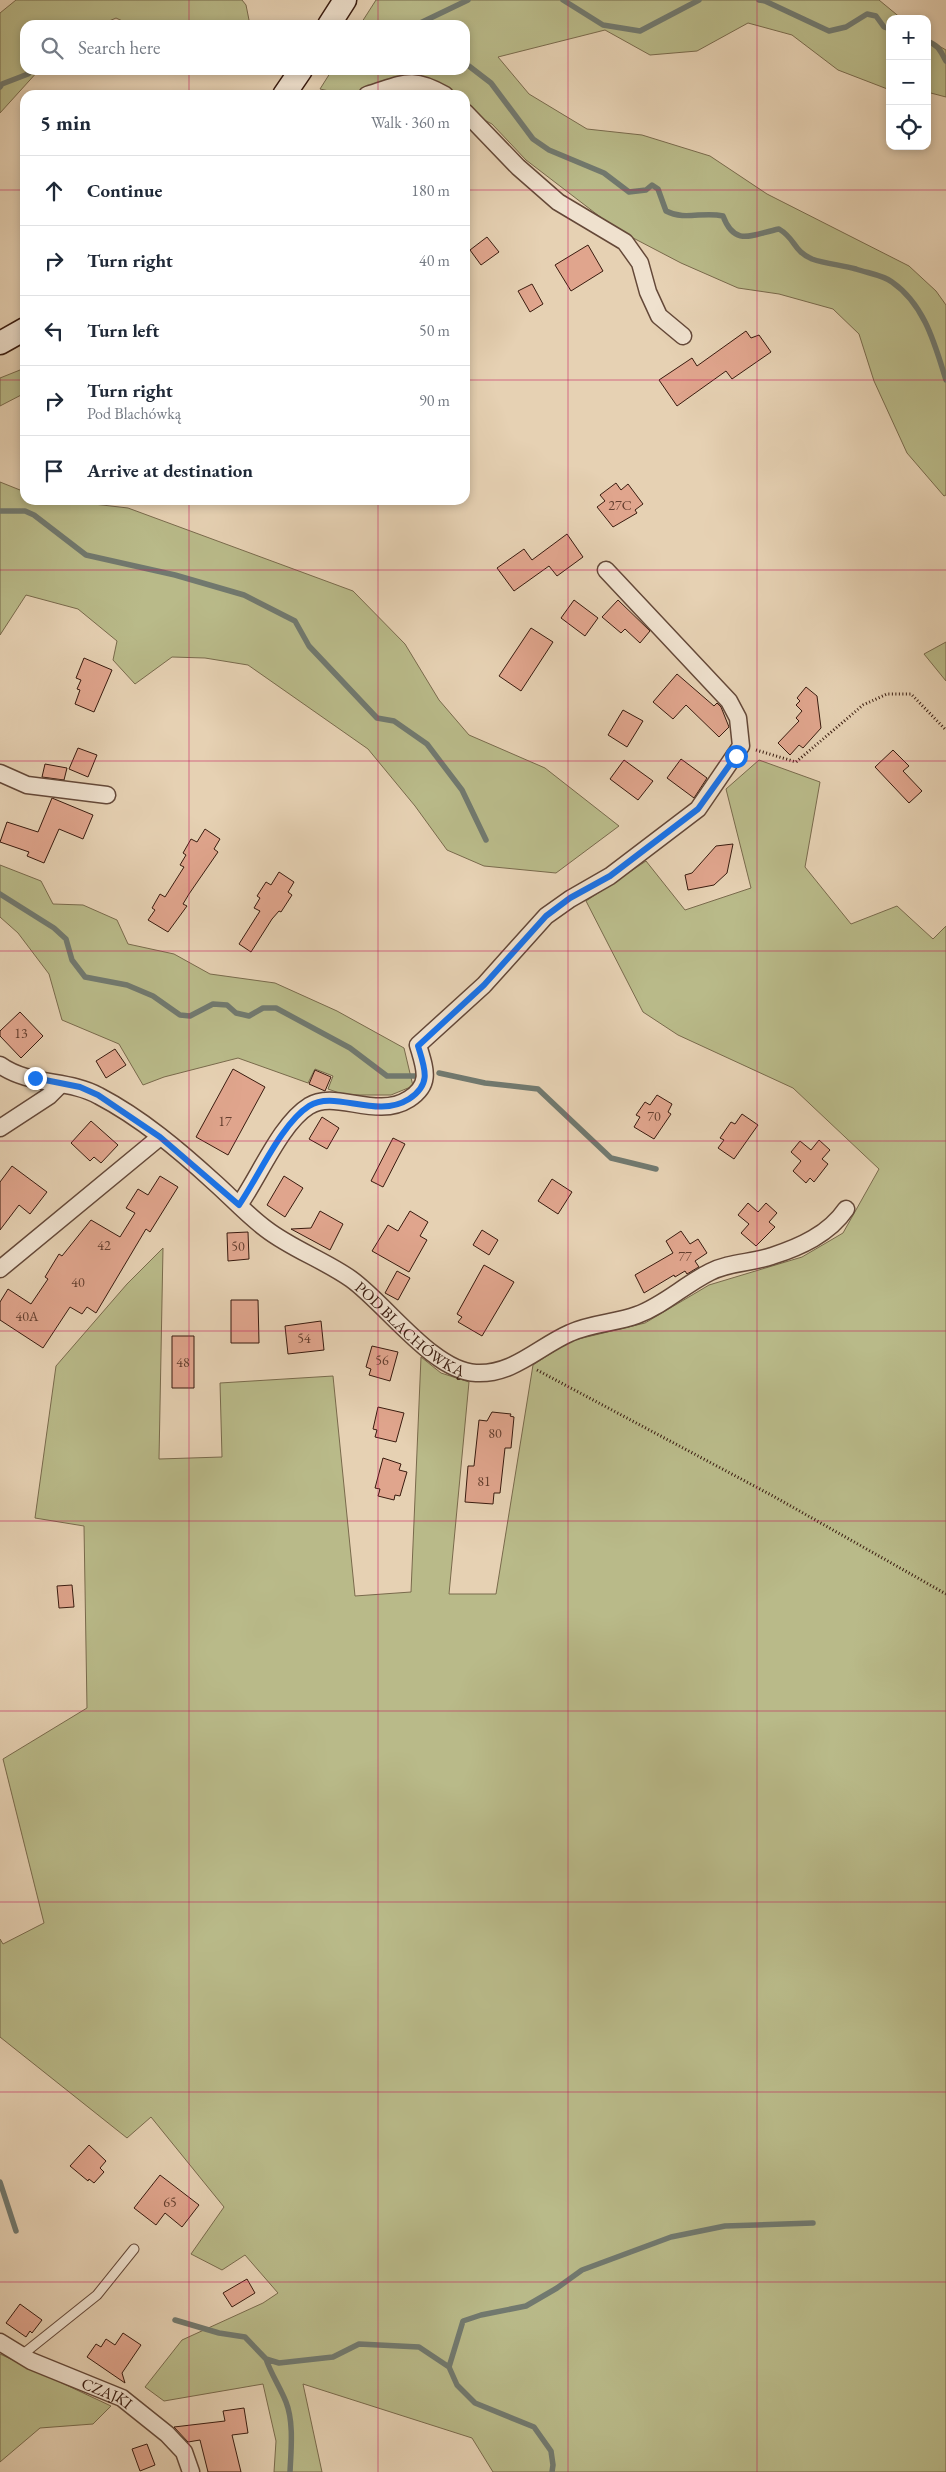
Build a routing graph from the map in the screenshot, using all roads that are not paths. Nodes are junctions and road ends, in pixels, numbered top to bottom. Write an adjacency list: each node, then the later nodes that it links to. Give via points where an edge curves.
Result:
1 (345, 0): 2 (street)
2 (332, 20)
3 (298, 75): 4 (street)
4 (287, 90)
5 (382, 90): 6 (street, via 410,81 427,84)
6 (437, 90)
7 (470, 117): 9 (street, via 558,202 625,242 640,264 659,316)
8 (20, 332): 10 (street)
9 (683, 336)
10 (0, 343)
11 (606, 570): 18 (street, via 729,701 738,718 741,746 698,809 610,876 570,898 546,916 484,985 418,1046 426,1076 424,1084 414,1095 400,1105 380,1108 333,1101 311,1104 296,1115 286,1129)
12 (0, 773): 13 (street, via 27,785)
13 (106, 795)
14 (0, 1066): 15 (street, POD BLACHÓWKĄ, via 16,1074)
15 (60, 1085): 16 (street, via 49,1096); 17 (street, POD BLACHÓWKĄ, via 80,1087 98,1095)
16 (0, 1128)
17 (160, 1137): 18 (street, POD BLACHÓWKĄ); 20 (street)
18 (239, 1205): 19 (street, POD BLACHÓWKĄ, via 272,1233 357,1283 444,1363 455,1369 478,1373 514,1366 573,1331 653,1308 710,1272 772,1256 822,1234 837,1223)
19 (846, 1209)
20 (0, 1268)
21 (134, 2249): 23 (lane, via 97,2295)
22 (0, 2342): 23 (street, CZAJKI)
23 (22, 2355): 24 (street, CZAJKI, via 122,2398 184,2452)
24 (191, 2472)

